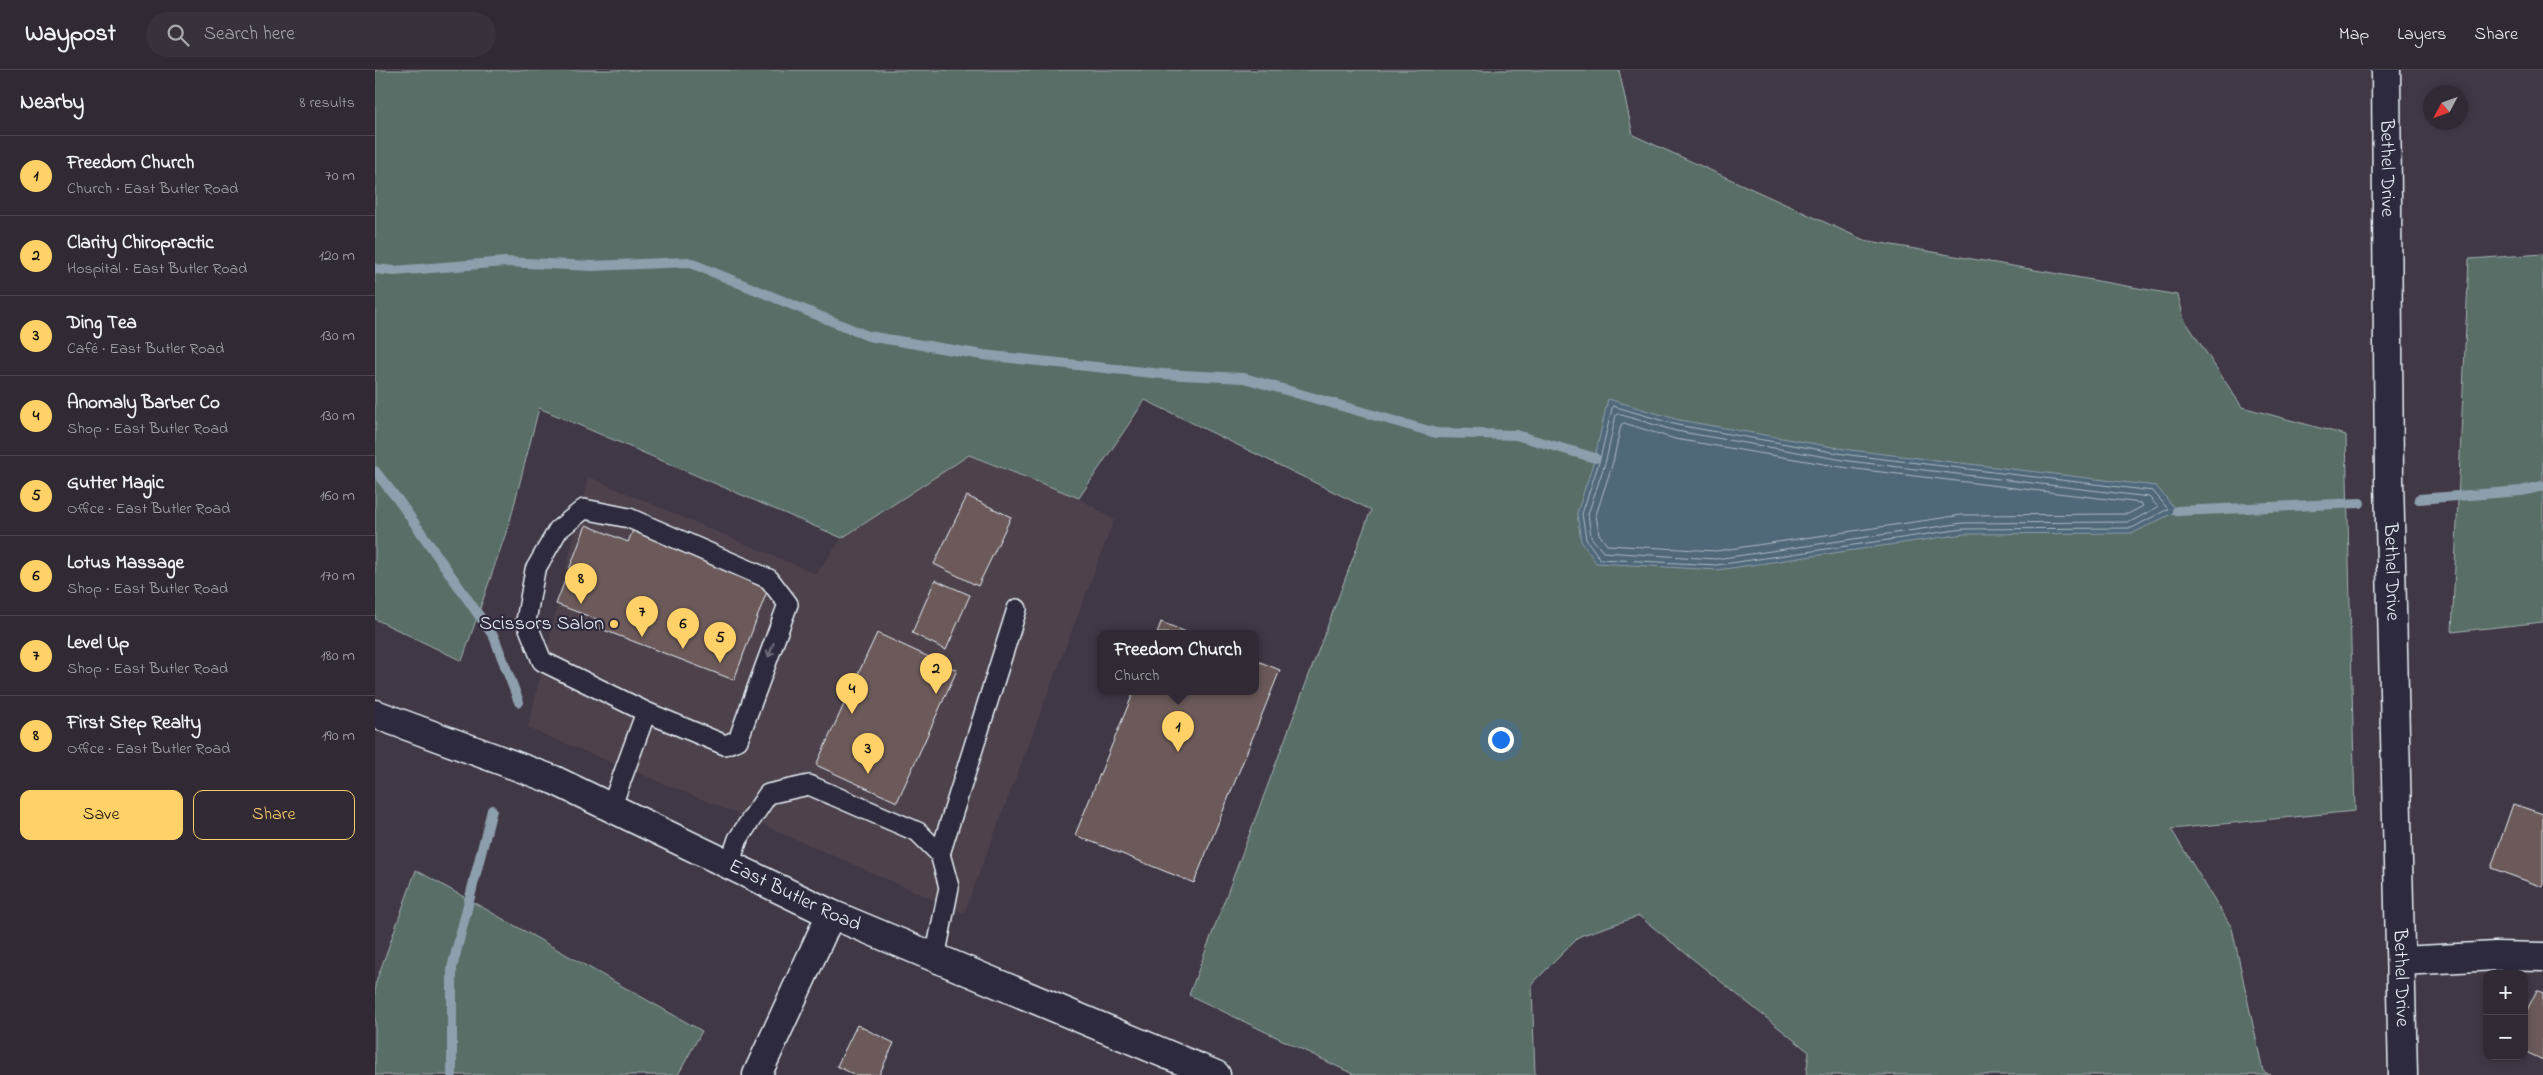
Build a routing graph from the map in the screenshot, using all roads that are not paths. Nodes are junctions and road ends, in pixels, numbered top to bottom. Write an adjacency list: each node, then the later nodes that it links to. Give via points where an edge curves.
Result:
1 (2386, 70): 11 (street, Bethel Drive, via 2389,479)
2 (1017, 609): 6 (lane)
3 (645, 712): 3 (lane, one-way to 3, via 542,661 526,621 535,570 558,530 584,509 629,518 769,580 788,604 737,740 725,745); 5 (lane)
4 (375, 714): 5 (street, East Butler Road, via 554,780)
5 (611, 808): 7 (street, East Butler Road)
6 (940, 854): 7 (lane, via 918,832 809,785 768,794 738,839); 10 (lane, via 949,887)
7 (729, 865): 8 (street, East Butler Road)
8 (831, 914): 10 (street, East Butler Road); 12 (street)
9 (2543, 957): 11 (street)
10 (935, 958): 13 (street, East Butler Road)
11 (2401, 961): 14 (street, Bethel Drive)
12 (757, 1075)
13 (1216, 1075)
14 (2403, 1075)

